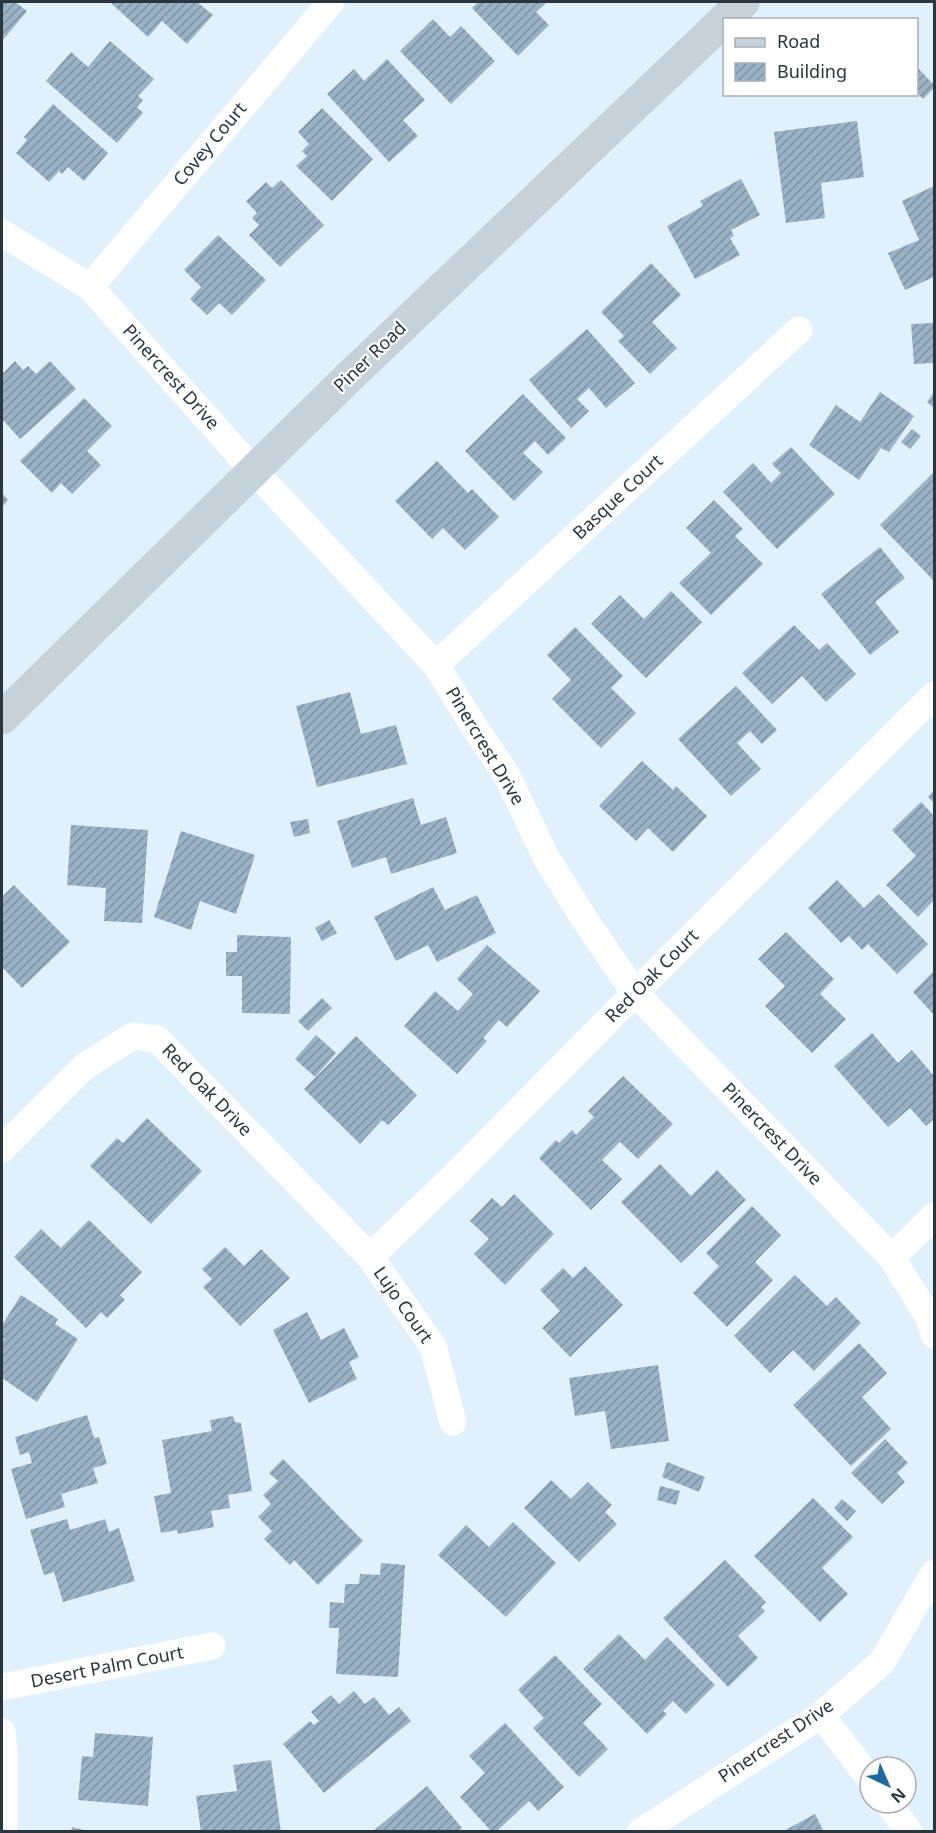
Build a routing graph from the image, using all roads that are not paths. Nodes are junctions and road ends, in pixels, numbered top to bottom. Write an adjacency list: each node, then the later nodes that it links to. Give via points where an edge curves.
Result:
1 (331, 2): 6 (street, Covey Court)
2 (743, 2): 3 (main road, Piner Road)
3 (726, 18)
4 (723, 21): 8 (main road, Piner Road)
5 (2, 233): 6 (street, Pinercrest Drive)
6 (90, 287): 8 (street, Pinercrest Drive)
7 (799, 330): 9 (street, Basque Court)
8 (253, 470): 9 (street, Pinercrest Drive); 11 (main road, Piner Road)
9 (436, 665): 12 (street, Pinercrest Drive, via 506,774 547,859)
10 (934, 695): 12 (street, Red Oak Court)
11 (2, 718)
12 (635, 993): 15 (street, Red Oak Court); 16 (street, Pinercrest Drive)
13 (2, 1149): 15 (street, Red Oak Drive, via 85,1066 133,1036 157,1039)
14 (934, 1216): 16 (street)
15 (370, 1257): 18 (street, Lujo Court, via 433,1346)
16 (892, 1258): 17 (street, Pinercrest Drive, via 929,1318)
17 (934, 1335)
18 (453, 1422)
19 (934, 1573): 22 (street, Pinercrest Drive, via 882,1662)
20 (212, 1646): 21 (street, Desert Palm Court)
21 (2, 1687)
22 (821, 1714): 24 (street); 27 (street, Pinercrest Drive)
23 (2, 1732): 26 (street)
24 (858, 1763)
25 (897, 1815): 28 (street)
26 (3, 1832)
27 (640, 1832)
28 (909, 1832)

